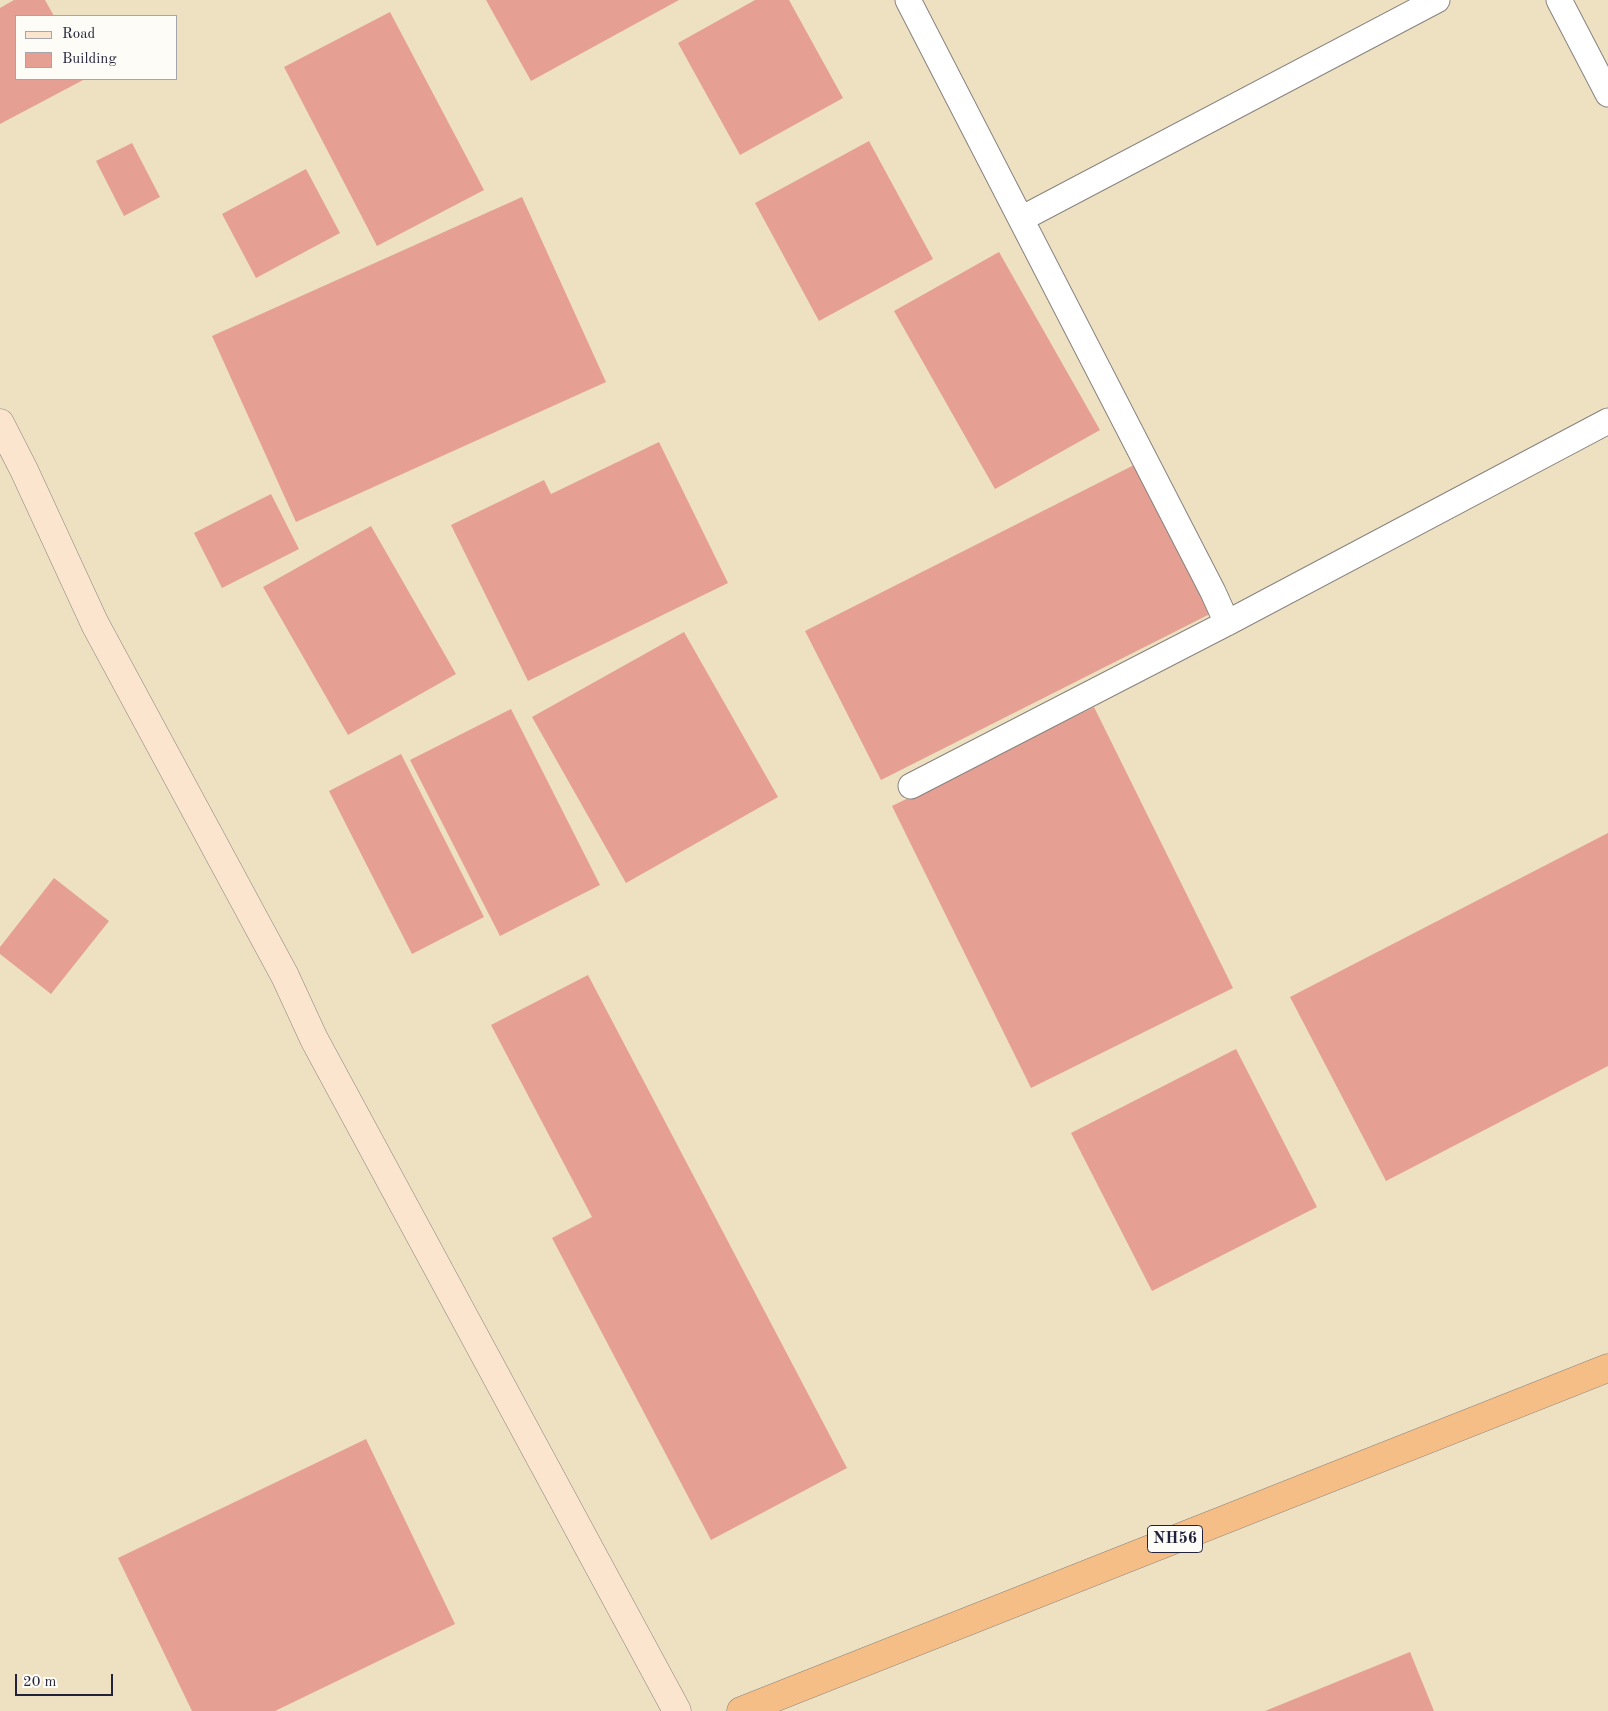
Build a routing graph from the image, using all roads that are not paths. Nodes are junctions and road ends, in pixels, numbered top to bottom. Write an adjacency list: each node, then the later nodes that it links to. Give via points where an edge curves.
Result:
1 (908, 0): 5 (street)
2 (1437, 0): 5 (street)
3 (1559, 0): 4 (street)
4 (1608, 94)
5 (1021, 220): 8 (street)
6 (1608, 421): 8 (street)
7 (0, 423): 11 (street, via 96,624 285,976 314,1039)
8 (1228, 622): 9 (street)
9 (911, 786)
10 (1608, 1368): 12 (highway, NH56)
11 (677, 1711)
12 (742, 1711)

